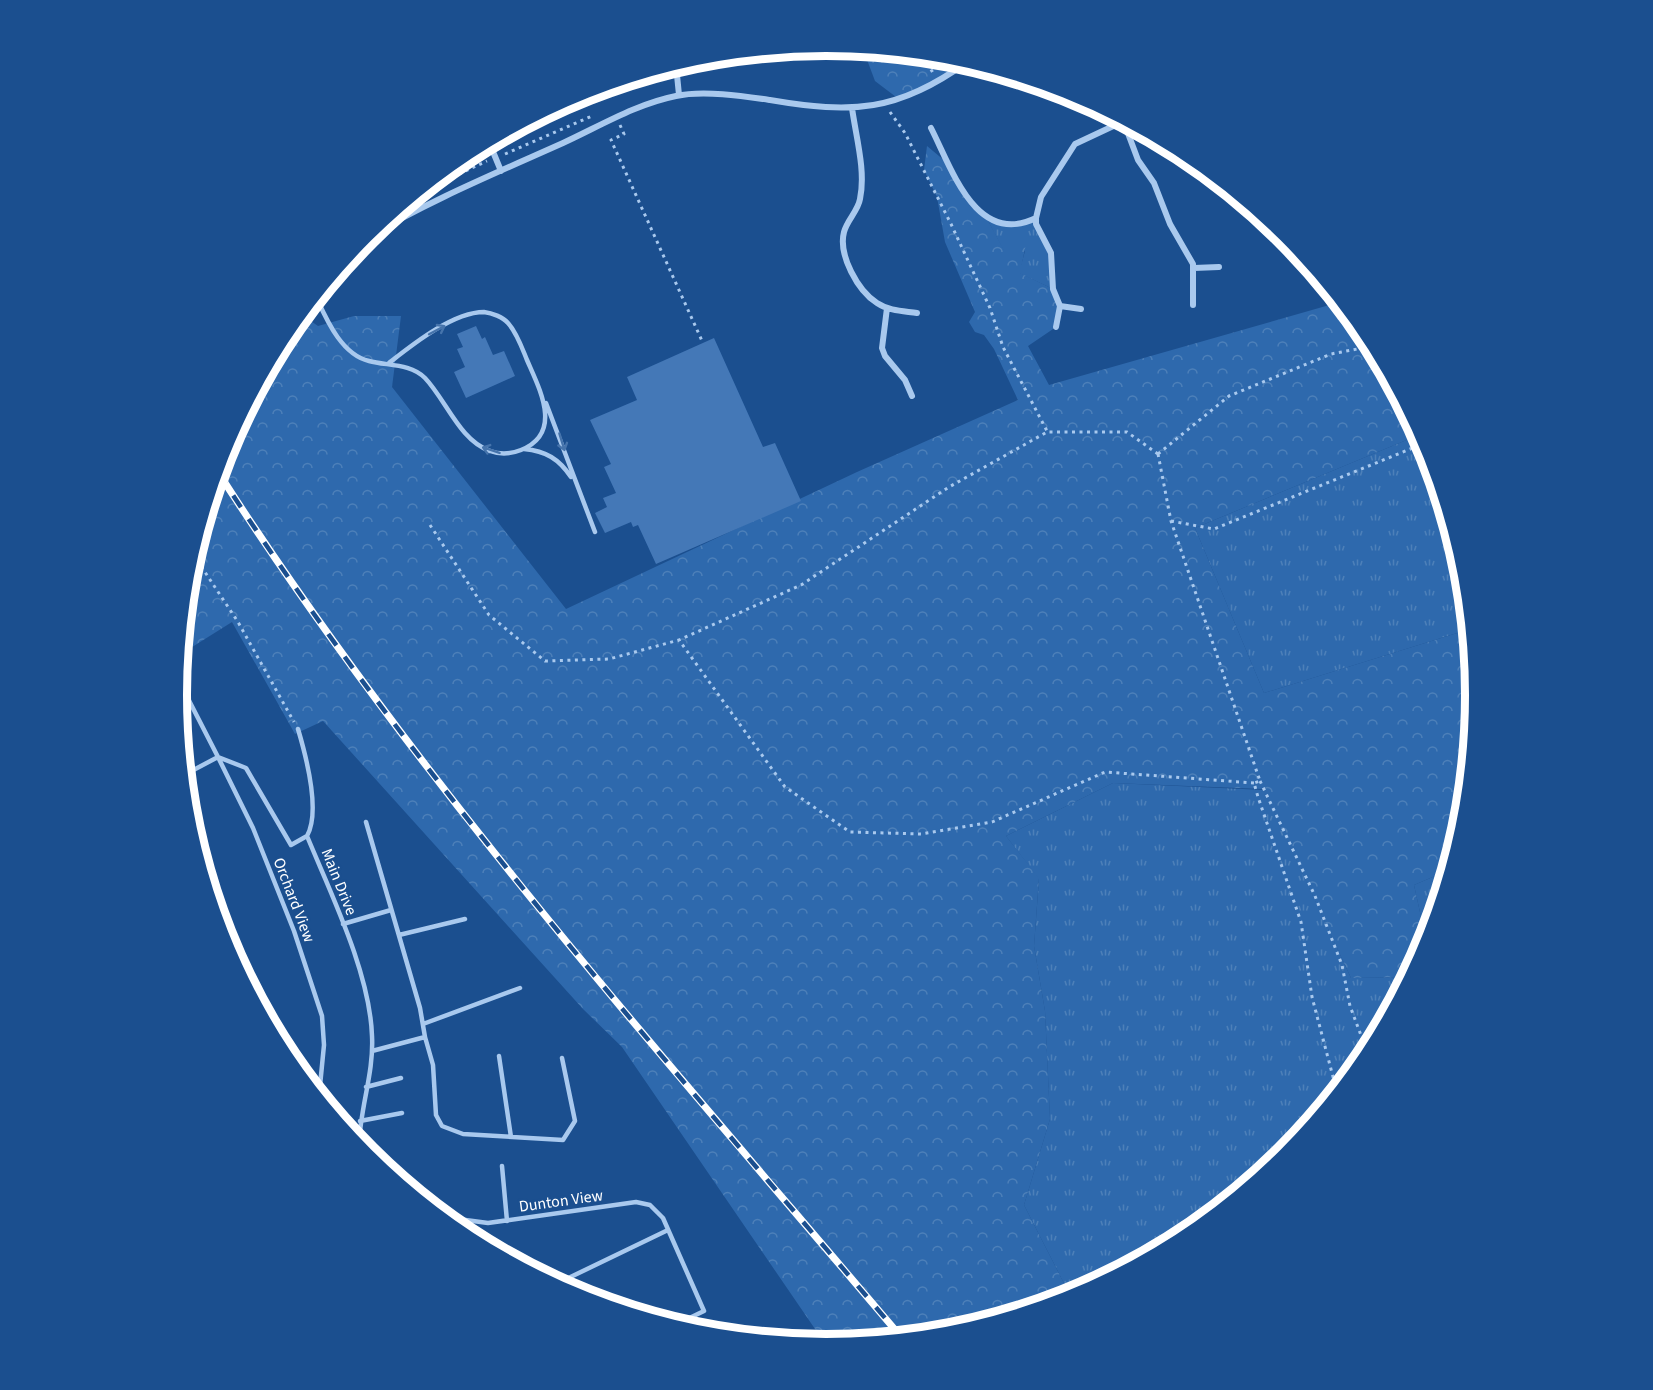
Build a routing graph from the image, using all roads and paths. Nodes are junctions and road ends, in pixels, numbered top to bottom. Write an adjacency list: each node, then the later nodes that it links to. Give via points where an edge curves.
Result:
1 (929, 64): 4 (path)
2 (956, 69): 4 (street)
3 (677, 74): 5 (street)
4 (940, 79): 6 (street, via 920,92)
5 (679, 95): 7 (street, via 721,94 821,108); 8 (street, via 636,107)
6 (885, 104): 7 (street); 32 (path, via 905,134 951,224 990,308 1003,347)
7 (852, 108): 23 (street, via 860,160 860,200 844,232 843,244 849,267 859,282 870,297)
8 (617, 118): 13 (path, via 612,107); 14 (street); 27 (path, via 624,134 611,140)
9 (1116, 125): 16 (street, via 1075,144 1041,197)
10 (931, 128): 16 (street, via 973,208 1011,225)
11 (1127, 131): 19 (street)
12 (492, 150): 13 (street)
13 (495, 157): 14 (street); 15 (path)
14 (501, 171): 17 (street)
15 (452, 177)
16 (1036, 218): 21 (street, via 1051,253 1053,289)
17 (394, 225)
18 (1219, 267): 19 (street)
19 (1194, 268): 20 (street)
20 (1193, 305)
21 (1060, 306): 24 (street); 26 (street)
22 (318, 307): 29 (lane, via 351,351 367,361)
23 (887, 308): 25 (street); 30 (street, via 882,348)
24 (1081, 309)
25 (917, 313)
26 (1056, 327)
27 (703, 343)
28 (1363, 348): 35 (path, via 1331,354 1229,396)
29 (389, 363): 31 (lane, one-way to 31, via 433,331 471,314 496,315 508,322 517,337); 34 (lane, one-way to 29, via 508,454 491,452 476,444 423,376)
30 (912, 396)
31 (545, 401): 34 (lane, via 545,426); 36 (lane, one-way to 36)
32 (1047, 432): 35 (path, via 1127,432); 41 (path, via 949,487 801,585)
33 (1416, 447): 37 (path, via 1214,529)
34 (524, 449): 36 (lane, via 550,455 564,467)
35 (1158, 454): 37 (path)
36 (575, 485): 39 (lane)
37 (1171, 521): 46 (path)
38 (430, 525): 41 (path, via 489,615 545,660 609,659)
39 (596, 532)
40 (200, 565): 43 (path, via 238,622)
41 (679, 640): 47 (path, via 785,787 850,832 921,834 992,822 1105,772)
42 (187, 697): 44 (lane)
43 (298, 729): 49 (lane, via 306,755 313,822)
44 (218, 757): 45 (lane); 49 (lane, Main Drive, via 246,768 291,845); 63 (lane, Orchard View, via 253,828 286,910 322,1016)
45 (191, 771)
46 (1260, 780): 47 (path); 57 (path, via 1315,896 1342,965 1350,1006)
47 (1254, 783): 62 (path, via 1301,922 1312,997)
48 (366, 822): 50 (lane)
49 (307, 836): 52 (lane, Main Drive)
50 (392, 910): 52 (lane); 53 (lane)
51 (465, 919): 53 (lane)
52 (343, 924): 58 (lane, Main Drive, via 370,1013)
53 (399, 935): 55 (lane)
54 (519, 988): 55 (lane)
55 (423, 1024): 56 (lane)
56 (425, 1037): 58 (lane); 68 (lane, via 433,1065 436,1115 442,1126 463,1134)
57 (1363, 1042)
58 (372, 1051): 64 (lane, Main Drive)
59 (499, 1056): 68 (lane)
60 (562, 1058): 68 (lane, via 575,1121 563,1140)
61 (401, 1078): 64 (lane)
62 (1335, 1082)
63 (320, 1085)
64 (366, 1086): 66 (lane, Main Drive)
65 (402, 1113): 66 (lane)
66 (360, 1121): 67 (lane, Main Drive)
67 (360, 1132)
68 (511, 1137)
69 (502, 1166): 71 (lane)
70 (461, 1219): 71 (lane, Dunton View)
71 (507, 1221): 72 (lane, Dunton View, via 636,1202 650,1204)
72 (669, 1230): 73 (lane); 74 (lane, Dunton View, via 704,1311)
73 (566, 1279)
74 (688, 1319)

